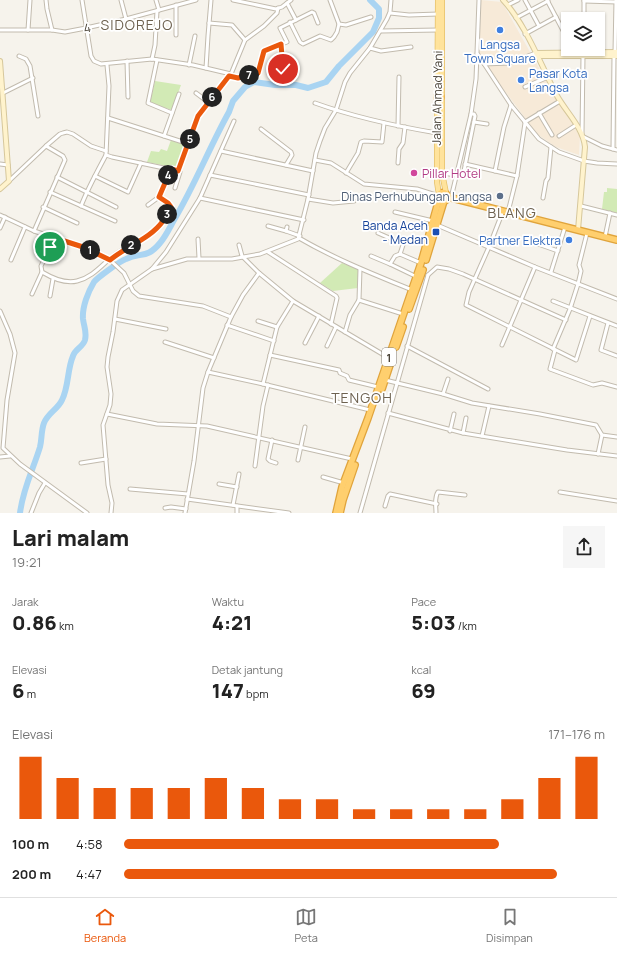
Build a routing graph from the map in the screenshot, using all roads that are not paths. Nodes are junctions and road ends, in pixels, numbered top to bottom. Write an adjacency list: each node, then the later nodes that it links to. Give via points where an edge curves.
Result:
1 (30, 0): 44 (street)
2 (46, 0): 45 (street)
3 (82, 0): 42 (street)
4 (121, 0): 34 (street)
5 (156, 0): 26 (street)
6 (179, 0): 23 (street)
7 (196, 0): 23 (street, 4)
8 (211, 0): 37 (street)
9 (232, 0): 25 (street)
10 (291, 0): 21 (street)
11 (330, 0): 39 (street)
12 (391, 0): 29 (street)
13 (438, 0): 30 (main road, Jalan Ahmad Yani / 1)
14 (442, 0): 81 (main road, 1)
15 (479, 0): 56 (street)
16 (518, 0): 22 (street)
17 (525, 0): 27 (street)
18 (584, 0): 20 (street); 28 (street)
19 (548, 1): 27 (street); 32 (street)
20 (616, 1): 60 (street)
21 (287, 3): 25 (street); 35 (street)
22 (506, 3): 33 (main road)
23 (180, 4): 24 (street, 4)
24 (176, 5): 26 (street, 4); 49 (street)
25 (278, 8): 51 (street, via 277,13 264,26)
26 (158, 10): 34 (street, 4); 63 (street)
27 (531, 10): 33 (street); 40 (street)
28 (584, 12)
29 (390, 13): 30 (street); 47 (street)
30 (438, 14): 46 (main road, Jalan Ahmad Yani / 1)
31 (371, 17): 39 (street, via 346,26)
32 (556, 17): 40 (street); 41 (street)
33 (516, 18): 48 (main road)
34 (126, 19): 42 (street, 4)
35 (296, 20): 36 (street); 38 (street, via 313,12)
36 (290, 22): 39 (street, via 303,44 320,36 332,39); 52 (street, via 280,28 288,42)
37 (209, 23): 51 (street, via 232,25); 70 (street)
38 (318, 23)
39 (339, 24)
40 (539, 26): 48 (street)
41 (561, 27)
42 (86, 28): 45 (street, 4, via 65,32); 68 (street, via 91,56 99,64)
43 (0, 30): 44 (street, 4)
44 (28, 30): 45 (street, 4)
45 (52, 30)
46 (438, 30): 47 (street); 81 (main road, Jalan Ahmad Yani / 1)
47 (381, 31): 54 (street)
48 (525, 34): 59 (main road)
49 (176, 35)
50 (195, 36): 69 (street)
51 (245, 40): 72 (street)
52 (281, 44): 71 (street); 72 (street, via 264,51 258,73 238,78)
53 (412, 47): 54 (street, via 381,51)
54 (370, 48): 86 (street, via 345,82)
55 (561, 52): 59 (main road)
56 (477, 53): 67 (street); 89 (street)
57 (561, 53): 59 (main road)
58 (605, 53): 60 (main road)
59 (535, 54): 67 (street, via 509,63); 74 (main road)
60 (616, 54): 109 (street)
61 (19, 56): 75 (street, via 26,59)
62 (583, 56): 103 (street)
63 (152, 59): 64 (street); 66 (street)
64 (157, 60): 69 (street); 87 (street, via 148,103)
65 (0, 61): 77 (main road)
66 (127, 61): 68 (street); 80 (street)
67 (484, 64): 85 (street)
68 (107, 65): 91 (street)
69 (189, 65): 70 (street)
70 (206, 68): 72 (street)
71 (283, 69)
72 (230, 75): 83 (street)
73 (399, 77): 98 (street)
74 (548, 77): 76 (street); 82 (main road)
75 (33, 78): 77 (street); 90 (street)
76 (525, 88)
77 (3, 93): 119 (main road)
78 (179, 94): 87 (street)
79 (196, 94): 83 (street)
80 (128, 97)
81 (439, 97): 101 (main road, Jalan Ahmad Yani / 1); 126 (main road, 1)
82 (560, 101): 88 (street); 97 (main road)
83 (208, 102): 106 (street, via 198,116)
84 (314, 103): 86 (street)
85 (511, 105): 94 (street); 124 (street)
86 (336, 110): 95 (street); 112 (street, via 325,128)
87 (172, 113): 104 (street)
88 (539, 113): 94 (street); 102 (street)
89 (471, 114): 93 (street, via 475,115); 129 (street)
90 (38, 116)
91 (108, 118): 104 (street); 111 (street)
92 (234, 121): 110 (street)
93 (474, 122): 96 (street); 117 (street)
94 (525, 122): 108 (street, via 539,139); 130 (street)
95 (384, 123): 98 (street); 125 (street, via 382,142 361,142 358,154)
96 (487, 124)
97 (576, 125): 103 (main road); 105 (street)
98 (398, 126): 99 (street)
99 (405, 127): 101 (street); 115 (street, via 403,143 398,148)
100 (261, 129): 120 (street, via 291,152 292,155)
101 (437, 133): 139 (main road, Jalan Ahmad Yani / 1, via 437,182)
102 (552, 135)
103 (583, 135): 109 (street, via 597,145); 113 (main road)
104 (164, 136): 106 (street)
105 (559, 136)
106 (189, 144): 122 (street)
107 (46, 146): 111 (street, via 60,134 67,132); 131 (street, via 64,158); 132 (street)
108 (551, 147): 113 (street); 141 (street)
109 (615, 149)
110 (220, 152): 120 (street); 127 (street)
111 (106, 153): 114 (street, via 112,157); 128 (street)
112 (315, 160): 123 (street); 125 (street, via 331,163)
113 (584, 161): 118 (street); 146 (main road)
114 (141, 163): 121 (street); 128 (street, via 128,192)
115 (398, 163)
116 (0, 164): 119 (street)
117 (465, 164): 124 (street); 129 (street, via 463,176)
118 (617, 164)
119 (8, 165): 132 (main road)
120 (286, 165): 123 (street)
121 (171, 169): 122 (street); 138 (street)
122 (178, 171): 133 (street, via 180,172)
123 (313, 171): 137 (street)
124 (495, 171): 130 (street)
125 (346, 173): 139 (street, via 364,184 417,190)
126 (442, 173): 129 (street); 139 (main road, 1)
127 (210, 175): 137 (street); 140 (street)
128 (95, 176): 136 (street)
129 (456, 176): 139 (street)
130 (517, 176): 150 (street)
131 (57, 177): 135 (street); 136 (street)
132 (9, 181): 134 (main road)
133 (175, 188)
134 (0, 189)
135 (50, 192): 145 (street); 147 (street)
136 (88, 192): 145 (street); 148 (street)
137 (309, 195): 142 (street)
138 (159, 197): 144 (street); 186 (street, via 171,206 164,221 145,238)
139 (444, 197): 150 (highway); 158 (highway, 1)
140 (200, 198): 155 (street); 190 (street)
141 (543, 198)
142 (308, 199): 143 (street, via 333,203); 155 (street)
143 (354, 201)
144 (148, 205)
145 (81, 206): 156 (street)
146 (581, 206): 151 (street); 164 (main road)
147 (43, 207): 157 (street); 165 (street)
148 (116, 207)
149 (396, 212): 158 (street)
150 (506, 212): 162 (highway); 177 (street)
151 (610, 213): 153 (street); 171 (street)
152 (0, 215): 154 (street)
153 (617, 215)
154 (5, 218): 160 (street); 163 (street)
155 (304, 220): 170 (street)
156 (115, 221)
157 (77, 223)
158 (436, 223): 177 (street); 187 (highway, 1); 195 (highway, 1)
159 (268, 226): 166 (street)
160 (25, 227): 165 (street); 185 (street)
161 (287, 227): 166 (street)
162 (565, 227): 164 (highway); 179 (street)
163 (0, 228)
164 (578, 230): 168 (highway)
165 (34, 231): 169 (street)
166 (286, 231): 170 (street)
167 (378, 233): 181 (street, via 403,244)
168 (587, 233): 171 (highway); 199 (street, via 579,265 581,271)
169 (44, 234): 172 (street); 178 (street)
170 (300, 237): 180 (street); 191 (street)
171 (605, 237): 174 (highway)
172 (55, 238): 186 (street, via 83,247); 192 (street, via 40,266)
173 (198, 239): 184 (street)
174 (617, 240)
175 (538, 244): 179 (street)
176 (239, 245): 182 (street)
177 (489, 247): 189 (street); 197 (street)
178 (36, 250)
179 (558, 251): 193 (street)
180 (268, 252): 182 (street); 218 (street, via 336,296)
181 (400, 254): 187 (street); 188 (street, via 395,256)
182 (242, 256): 184 (street, via 227,259); 194 (street)
183 (370, 256): 188 (street)
184 (199, 258): 190 (street)
185 (11, 260)
186 (110, 260): 196 (street, via 78,281); 198 (street, via 124,273)
187 (421, 263): 195 (highway, 1)
188 (390, 264): 195 (street)
189 (534, 267): 193 (street); 205 (street)
190 (152, 269): 198 (street)
191 (360, 269): 200 (street); 204 (street)
192 (42, 272): 196 (street); 201 (street)
193 (551, 272): 199 (street)
194 (259, 273): 206 (street); 211 (street)
195 (421, 274): 197 (street, via 440,267); 200 (highway, 1); 231 (street); 239 (highway, 1)
196 (53, 279): 202 (street)
197 (475, 279): 205 (street); 223 (street, via 466,305)
198 (129, 284): 211 (street, via 139,296 203,306); 214 (street, via 119,296)
199 (578, 284): 203 (street); 208 (street)
200 (412, 290): 210 (highway, 1)
201 (32, 294)
202 (50, 296)
203 (617, 299)
204 (359, 300): 210 (street); 225 (street, via 350,315)
205 (520, 300): 215 (street); 223 (street)
206 (293, 301): 212 (street); 221 (street)
207 (553, 301): 208 (street)
208 (570, 309): 213 (street); 215 (street)
209 (0, 312): 262 (street, via 15,353)
210 (404, 315): 236 (highway, 1)
211 (230, 316): 219 (street)
212 (319, 316): 218 (street); 228 (street)
213 (590, 316): 217 (street); 232 (street, via 577,360)
214 (115, 319): 224 (street); 250 (street, via 107,367 111,394)
215 (566, 320): 232 (street)
216 (258, 321): 221 (street)
217 (608, 323): 220 (street); 234 (street, via 601,350)
218 (331, 324): 222 (street)
219 (227, 325): 226 (street); 235 (street)
220 (617, 326)
221 (277, 327): 226 (street)
222 (336, 327): 225 (street); 230 (street)
223 (509, 327): 229 (street); 232 (street)
224 (166, 329)
225 (345, 332): 236 (street)
226 (274, 341): 233 (street)
227 (165, 342): 235 (street)
228 (305, 344)
229 (502, 345)
230 (327, 346)
231 (407, 346): 240 (street); 245 (street)
232 (554, 349): 244 (street, via 550,369 593,385 602,383)
233 (270, 355): 241 (street); 243 (street, via 339,370 349,380)
234 (617, 356)
235 (214, 358): 237 (street)
236 (388, 358): 243 (highway, 1)
237 (208, 372): 241 (street); 254 (street, via 201,398)
238 (448, 379): 246 (street)
239 (385, 380): 240 (street); 252 (highway, 1)
240 (397, 383): 246 (street); 249 (street)
241 (263, 384): 242 (street)
242 (268, 385): 248 (street); 260 (street)
243 (378, 387): 248 (highway, 1)
244 (617, 387)
245 (488, 389)
246 (443, 394): 247 (street)
247 (489, 406): 258 (street, via 596,425); 259 (street)
248 (370, 410): 252 (highway, 1)
249 (388, 413): 256 (street); 299 (street)
250 (106, 414): 254 (street, via 157,424); 269 (street, via 103,425)
251 (454, 414): 256 (street)
252 (370, 418): 270 (highway, 1); 298 (highway, 1)
253 (466, 418): 257 (street)
254 (199, 426): 260 (street); 283 (street)
255 (305, 427): 264 (street)
256 (450, 431): 257 (street)
257 (463, 433): 259 (street)
258 (602, 435): 261 (street); 265 (street)
259 (482, 436): 265 (street)
260 (259, 437): 263 (street); 274 (street)
261 (617, 437)
262 (2, 438): 266 (street, via 4,448)
263 (272, 440): 264 (street); 272 (street, via 268,460)
264 (300, 447): 270 (street); 271 (street)
265 (598, 454): 267 (street)
266 (10, 456): 268 (street); 277 (street)
267 (617, 456)
268 (0, 457)
269 (106, 459): 273 (street); 294 (street)
270 (353, 459): 278 (highway, 1)
271 (298, 460)
272 (276, 462)
273 (81, 463)
274 (255, 466)
275 (239, 474): 280 (street)
276 (323, 477): 278 (street)
277 (44, 483): 292 (street); 293 (street)
278 (344, 483): 297 (highway, 1)
279 (219, 484): 280 (street)
280 (237, 487): 288 (street)
281 (130, 489): 283 (street)
282 (560, 492): 286 (street)
283 (188, 494): 285 (street)
284 (465, 495): 287 (street, via 438,492)
285 (187, 499): 288 (street); 291 (street)
286 (617, 501)
287 (437, 504): 289 (street, via 390,494); 300 (street)
288 (235, 505): 295 (street); 296 (street)
289 (384, 506)
290 (164, 508): 291 (street)
291 (185, 511)
292 (31, 513)
293 (87, 513)
294 (111, 513)
295 (237, 513)
296 (289, 513)
297 (336, 513)
298 (340, 513)
299 (360, 513)
300 (436, 513)

